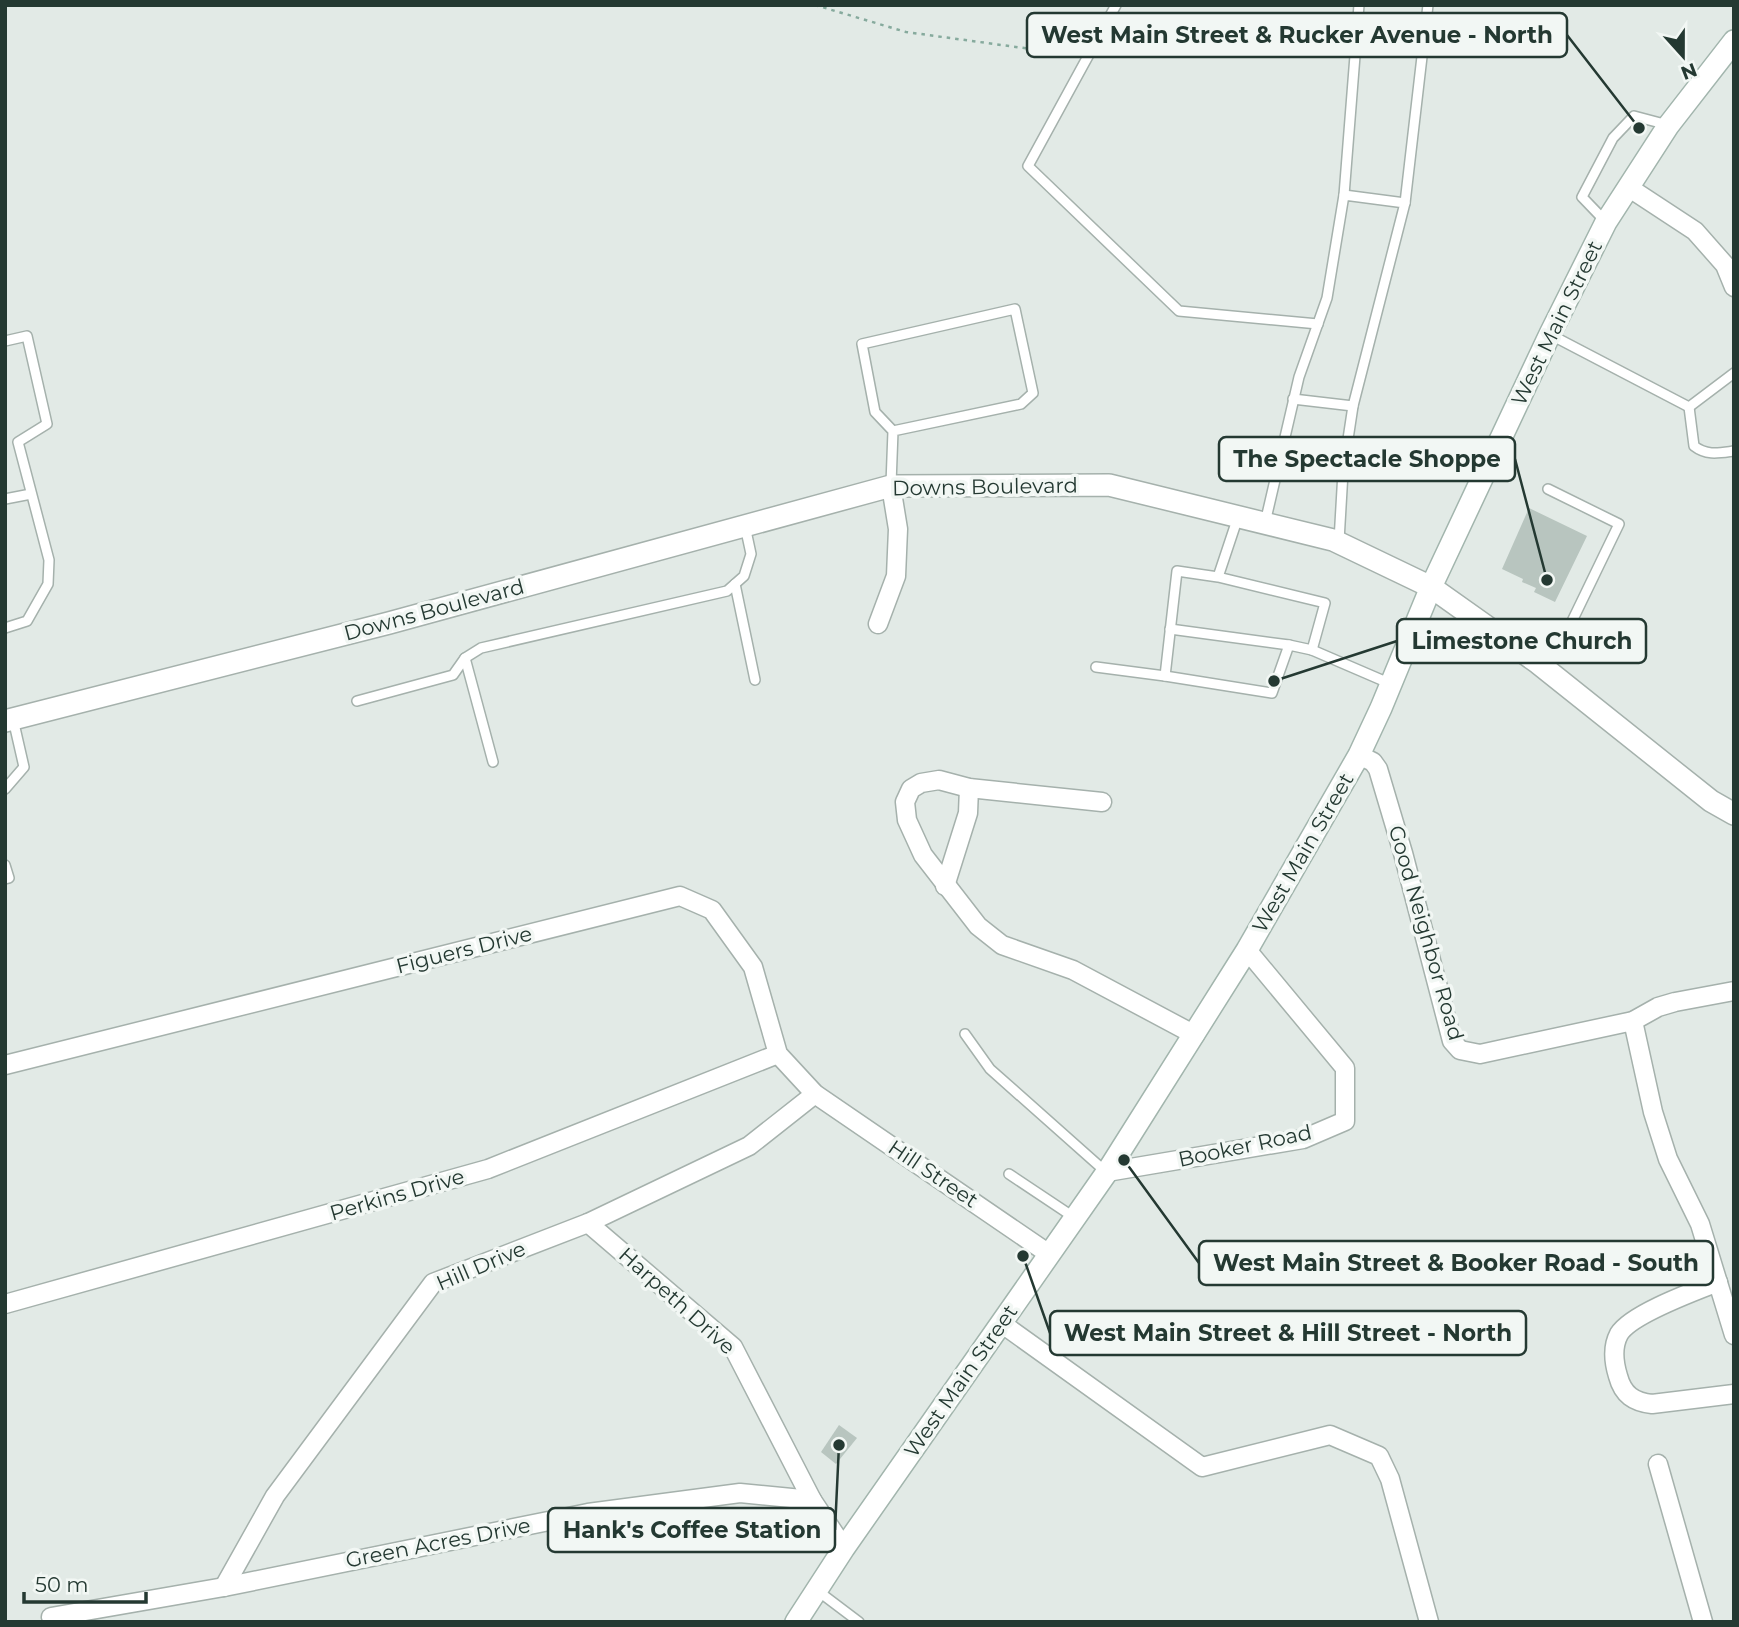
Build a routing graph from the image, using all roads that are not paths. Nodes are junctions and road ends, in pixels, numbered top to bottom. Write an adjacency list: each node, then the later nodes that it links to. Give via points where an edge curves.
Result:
1 (1115, 5): 11 (lane, via 1028,166 1179,311)
2 (1359, 5): 7 (lane)
3 (1428, 5): 8 (lane)
4 (1734, 41): 5 (main road, West Main Street)
5 (1668, 125): 6 (main road, West Main Street); 9 (lane, via 1634,116 1613,138 1582,197)
6 (1628, 187): 9 (main road, West Main Street); 10 (street, via 1695,231 1726,265)
7 (1344, 195): 8 (lane); 11 (lane, via 1327,298)
8 (1405, 203): 16 (lane)
9 (1606, 222): 12 (main road, West Main Street)
10 (1734, 286)
11 (1318, 324): 15 (lane)
12 (1550, 334): 17 (lane); 30 (main road, West Main Street)
13 (5, 341): 22 (lane, via 27,336 47,424 18,442)
14 (1734, 373): 17 (lane)
15 (1293, 399): 16 (lane); 25 (lane)
16 (1353, 406): 27 (lane)
17 (1689, 407): 19 (lane, via 1694,446 1716,454)
18 (894, 431): 18 (lane, via 1021,404 1032,393 1015,309 862,344 875,412); 20 (lane)
19 (1734, 451)
20 (891, 486): 24 (main road, Downs Boulevard, via 1110,485); 26 (main road, Downs Boulevard); 31 (street, via 898,529 896,576)
21 (1548, 489): 38 (lane, via 1619,524)
22 (31, 494): 23 (lane); 32 (lane, via 49,560 48,584 27,621)
23 (5, 499)
24 (1238, 517): 25 (main road, Downs Boulevard); 28 (lane)
25 (1264, 523): 27 (main road, Downs Boulevard)
26 (745, 526): 29 (lane, via 751,554 744,576); 43 (main road, Downs Boulevard)
27 (1339, 543): 30 (main road, Downs Boulevard)
28 (1219, 577): 33 (lane, via 1177,571); 35 (lane, via 1325,603)
29 (734, 584): 36 (lane, via 727,591 481,648); 40 (lane)
30 (1431, 587): 38 (main road, Downs Boulevard); 41 (main road, West Main Street)
31 (878, 624)
32 (5, 628)
33 (1170, 629): 34 (lane); 39 (lane)
34 (1289, 645): 35 (lane); 39 (lane, via 1272,693)
35 (1312, 650): 41 (lane)
36 (465, 659): 42 (lane, via 453,675); 45 (lane)
37 (1096, 667): 39 (lane)
38 (1548, 671): 49 (main road, Downs Boulevard, via 1711,801)
39 (1165, 676)
40 (755, 680)
41 (1391, 684): 44 (main road, West Main Street)
42 (357, 701)
43 (9, 720): 47 (lane, via 24,767)
44 (1359, 755): 53 (main road, West Main Street); 55 (street, Good Neighbor Road, via 1373,762 1381,780 1455,1046 1465,1053 1480,1054)
45 (493, 762)
46 (969, 788): 48 (street); 52 (street, via 968,813); 52 (street, via 939,779 920,783 905,802 907,820 923,855)
47 (5, 789)
48 (1102, 802)
49 (1734, 814)
50 (5, 865): 51 (lane, via 9,878)
51 (5, 879)
52 (945, 886): 57 (street, via 978,926 1002,945 1073,970)
53 (1247, 950): 57 (main road, West Main Street); 61 (street, Booker Road, via 1345,1068 1345,1121 1303,1139)
54 (1734, 991): 55 (street, Good Neighbor Road, via 1658,1007)
55 (1633, 1020): 66 (street, via 1660,1135 1700,1223)
56 (965, 1034): 61 (lane, via 990,1069)
57 (1195, 1034): 61 (main road, West Main Street)
58 (778, 1054): 59 (street, Figuers Drive, via 753,967 712,910 680,896); 60 (street, Figuers Drive); 67 (street, Perkins Drive, via 488,1169)
59 (5, 1065)
60 (815, 1094): 64 (street, Hill Drive, via 749,1146); 65 (street, Hill Street)
61 (1107, 1172): 63 (main road, West Main Street)
62 (1009, 1174): 63 (lane)
63 (1075, 1217): 65 (main road, West Main Street)
64 (588, 1223): 72 (street, Harpeth Drive, via 733,1347); 74 (street, Hill Drive, via 433,1283 275,1496)
65 (1049, 1254): 68 (main road, West Main Street)
66 (1718, 1282): 69 (street); 70 (street, via 1633,1321 1618,1336 1614,1360 1620,1385 1638,1403)
67 (5, 1304)
68 (1001, 1323): 73 (main road, West Main Street); 79 (street, via 1202,1467 1331,1435 1379,1456 1390,1479)
69 (1734, 1335)
70 (1734, 1394)
71 (1658, 1464): 80 (street)
72 (812, 1500): 73 (street); 74 (street, Green Acres Drive, via 740,1493 588,1513)
73 (844, 1548): 75 (main road, West Main Street)
74 (224, 1587): 76 (street, Green Acres Drive)
75 (817, 1590): 77 (main road, West Main Street); 78 (lane)
76 (51, 1617)
77 (796, 1622)
78 (859, 1622)
79 (1429, 1622)
80 (1703, 1622)

